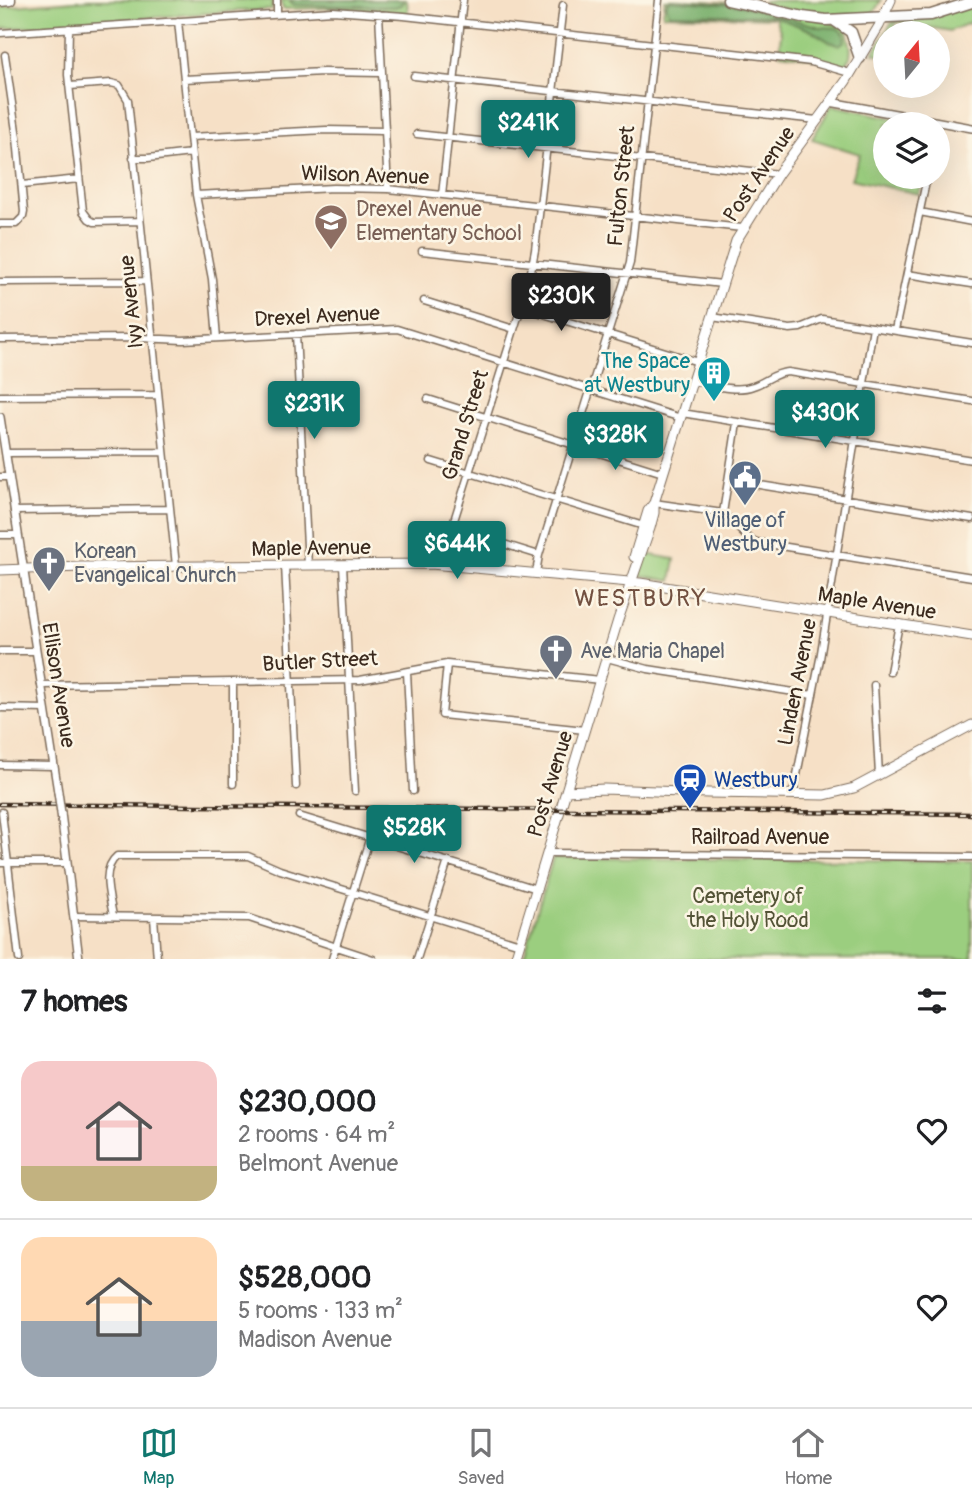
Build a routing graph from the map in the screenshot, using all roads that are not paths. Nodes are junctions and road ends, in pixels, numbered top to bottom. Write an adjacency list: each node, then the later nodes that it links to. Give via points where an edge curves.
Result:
1 (10, 0): 6 (highway)
2 (277, 0): 10 (street)
3 (463, 0): 14 (street)
4 (659, 0): 18 (street, Fulton Street)
5 (728, 0): 13 (highway)
6 (0, 1)
7 (972, 2): 9 (highway, via 936,14)
8 (562, 5): 17 (street, Grand Street)
9 (887, 8): 13 (highway); 20 (main road, Post Avenue)
10 (277, 13): 11 (street); 12 (street)
11 (379, 14): 14 (street); 21 (street)
12 (178, 20): 15 (street); 24 (street)
13 (833, 20): 20 (highway, via 851,32)
14 (461, 22): 17 (street); 25 (street)
15 (69, 29): 16 (street); 26 (street)
16 (0, 33)
17 (559, 33): 18 (street); 27 (street, Grand Street)
18 (654, 44): 22 (street, via 811,62); 28 (street, Fulton Street)
19 (5, 54): 44 (street)
20 (860, 58): 22 (main road, Post Avenue)
21 (381, 73): 24 (street); 34 (street)
22 (850, 73): 29 (main road, Post Avenue)
23 (414, 76): 25 (street)
24 (184, 79): 36 (street)
25 (454, 80): 27 (street); 37 (street)
26 (70, 86): 40 (street, Ivy Avenue, via 111,83 122,88 128,100); 43 (street)
27 (553, 91): 28 (street); 38 (street, Grand Street)
28 (648, 101): 31 (street); 41 (street, Fulton Street)
29 (830, 102): 30 (street); 31 (main road, Post Avenue)
30 (881, 112)
31 (817, 120): 42 (main road, Post Avenue)
32 (950, 125): 33 (street)
33 (972, 128)
34 (384, 131): 36 (street); 45 (street)
35 (417, 134): 37 (street)
36 (190, 137): 39 (street)
37 (448, 137): 38 (street); 48 (street)
38 (547, 148): 41 (street); 49 (street, Grand Street)
39 (191, 153): 40 (street); 47 (street)
40 (133, 158): 52 (street, Ivy Avenue)
41 (641, 159): 42 (street); 51 (street, Fulton Street)
42 (778, 174): 55 (main road, Post Avenue)
43 (79, 180): 44 (street); 52 (street, via 83,211 89,219)
44 (22, 185): 54 (street, via 23,217 16,223)
45 (388, 189): 47 (street, Wilson Avenue); 48 (street, Wilson Avenue)
46 (925, 189): 50 (street)
47 (196, 195): 72 (street, via 212,279)
48 (442, 195): 49 (street, Wilson Avenue)
49 (540, 206): 51 (street, Wilson Avenue); 57 (street, Grand Street)
50 (920, 212): 53 (street); 59 (street)
51 (635, 216): 55 (street, Wilson Avenue); 58 (street, Fulton Street)
52 (140, 222): 60 (street, Ivy Avenue)
53 (972, 222)
54 (0, 224)
55 (742, 228): 62 (main road, Post Avenue)
56 (422, 251): 57 (street)
57 (533, 263): 58 (street); 65 (street, Grand Street)
58 (626, 273): 62 (street); 71 (street, Fulton Street)
59 (907, 274): 63 (street); 69 (street)
60 (146, 281): 61 (street); 74 (street, Ivy Avenue)
61 (0, 282)
62 (722, 284): 66 (main road, Post Avenue)
63 (972, 284)
64 (424, 301): 68 (street)
65 (521, 307): 68 (street, Grand Street); 71 (street)
66 (712, 317): 67 (street, via 790,329 822,319); 77 (main road, Post Avenue)
67 (873, 327): 69 (street); 79 (street, Linden Avenue)
68 (514, 329): 76 (street, Grand Street)
69 (895, 330): 75 (street)
70 (296, 334): 72 (street, Drexel Avenue); 76 (street, Drexel Avenue, via 397,329); 114 (street)
71 (609, 334): 77 (street); 80 (street, Fulton Street)
72 (217, 338): 74 (street, Drexel Avenue)
73 (0, 339): 74 (street, Drexel Avenue)
74 (152, 339): 81 (street, Ivy Avenue)
75 (972, 343)
76 (503, 362): 80 (street, Drexel Avenue); 86 (street, Grand Street)
77 (698, 362): 78 (main road, Post Avenue)
78 (692, 381): 79 (street, via 743,388 788,372); 85 (main road, Post Avenue)
79 (864, 384): 84 (street); 89 (street, Linden Avenue)
80 (592, 390): 85 (street, Drexel Avenue); 90 (street, Fulton Street)
81 (158, 395): 82 (street); 91 (street, Ivy Avenue)
82 (0, 396)
83 (428, 399): 86 (street)
84 (972, 401)
85 (681, 416): 88 (street, Drexel Avenue); 96 (main road, Post Avenue)
86 (486, 417): 90 (street); 95 (street, Grand Street)
87 (0, 418): 92 (street, Ellison Avenue)
88 (737, 423): 89 (street, Drexel Avenue); 99 (street)
89 (855, 441): 93 (street, Drexel Avenue); 100 (street, Linden Avenue)
90 (574, 445): 96 (street); 101 (street, Fulton Street)
91 (164, 452): 92 (street); 103 (street, Ivy Avenue)
92 (6, 453): 98 (street, Ellison Avenue)
93 (972, 460)
94 (431, 461): 95 (street)
95 (469, 472): 101 (street); 107 (street, Grand Street)
96 (663, 473): 102 (main road, Post Avenue)
97 (0, 477): 98 (street)
98 (9, 477): 104 (street, Ellison Avenue)
99 (729, 480): 100 (street); 105 (street)
100 (846, 499): 106 (street); 112 (street, Linden Avenue)
101 (557, 500): 108 (street); 111 (street, Fulton Street)
102 (654, 503): 105 (street); 108 (main road, Post Avenue)
103 (170, 509): 104 (street); 117 (street, Ivy Avenue)
104 (14, 510): 110 (street, Ellison Avenue)
105 (723, 513): 112 (street, via 757,542)
106 (972, 519)
107 (452, 527): 111 (street); 116 (street, Grand Street)
108 (646, 527): 122 (main road, Post Avenue)
109 (0, 535): 110 (street)
110 (18, 535): 118 (street, Ellison Avenue)
111 (539, 555): 120 (street, Fulton Street)
112 (837, 556): 121 (street); 123 (street, Linden Avenue)
113 (285, 565): 114 (main road, Maple Avenue); 117 (main road, Maple Avenue); 134 (street)
114 (308, 565): 115 (main road, Maple Avenue)
115 (343, 565): 116 (main road, Maple Avenue); 132 (street)
116 (440, 565): 120 (main road, Maple Avenue)
117 (176, 566): 118 (main road, Maple Avenue)
118 (23, 569): 119 (main road, Maple Avenue); 127 (street, Ellison Avenue)
119 (0, 570)
120 (536, 573): 122 (main road, Maple Avenue)
121 (972, 577)
122 (629, 582): 123 (main road, Maple Avenue); 128 (main road, Post Avenue)
123 (828, 613): 124 (main road, Maple Avenue); 138 (street, Linden Avenue)
124 (899, 624): 125 (main road, Maple Avenue); 131 (street)
125 (972, 636)
126 (0, 651): 127 (street)
127 (36, 651): 136 (street, Ellison Avenue)
128 (607, 658): 133 (main road, Post Avenue); 138 (street, via 648,669)
129 (447, 664): 130 (street, Butler Street); 133 (street, Butler Street); 142 (street, via 442,715)
130 (407, 671): 132 (street, Butler Street); 151 (street)
131 (890, 673)
132 (349, 680): 134 (street, Butler Street); 150 (street)
133 (600, 680): 142 (main road, Post Avenue)
134 (291, 682): 135 (street, Butler Street); 148 (street)
135 (233, 683): 136 (street, Butler Street); 147 (street)
136 (41, 685): 140 (street, Ellison Avenue)
137 (874, 685): 145 (street)
138 (813, 695): 153 (street, Linden Avenue)
139 (0, 708): 140 (street)
140 (45, 709): 144 (street, Ellison Avenue)
141 (972, 725): 145 (main road)
142 (585, 730): 146 (main road, Post Avenue)
143 (0, 765): 144 (street)
144 (54, 766): 161 (street, Ellison Avenue, bridge)
145 (878, 775): 153 (main road, via 840,792)
146 (569, 781): 149 (main road); 152 (main road, Post Avenue)
147 (233, 785)
148 (296, 786)
149 (604, 789): 152 (main road); 153 (main road)
150 (355, 791)
151 (413, 791)
152 (566, 791): 157 (main road, Post Avenue)
153 (793, 795)
154 (2, 811): 160 (street)
155 (299, 816): 156 (street)
156 (370, 837): 159 (street); 163 (street)
157 (547, 853): 158 (street, Railroad Avenue); 162 (main road, Post Avenue)
158 (972, 857)
159 (448, 861): 162 (street); 166 (street)
160 (4, 863): 161 (street); 170 (street)
161 (67, 863): 164 (street, Ellison Avenue)
162 (537, 889): 168 (main road, Post Avenue)
163 (353, 892): 165 (street, via 248,856 124,855 114,858 107,872); 166 (street); 169 (street)
164 (74, 916): 165 (street); 171 (street, Ellison Avenue)
165 (113, 916): 167 (street)
166 (430, 916): 168 (street); 175 (street)
167 (154, 917): 169 (street, via 249,918); 172 (street)
168 (520, 944): 176 (main road, Post Avenue)
169 (336, 948): 173 (street); 174 (street)
170 (19, 959)
171 (79, 959)
172 (157, 959)
173 (332, 959)
174 (373, 959)
175 (417, 959)
176 (515, 959)

